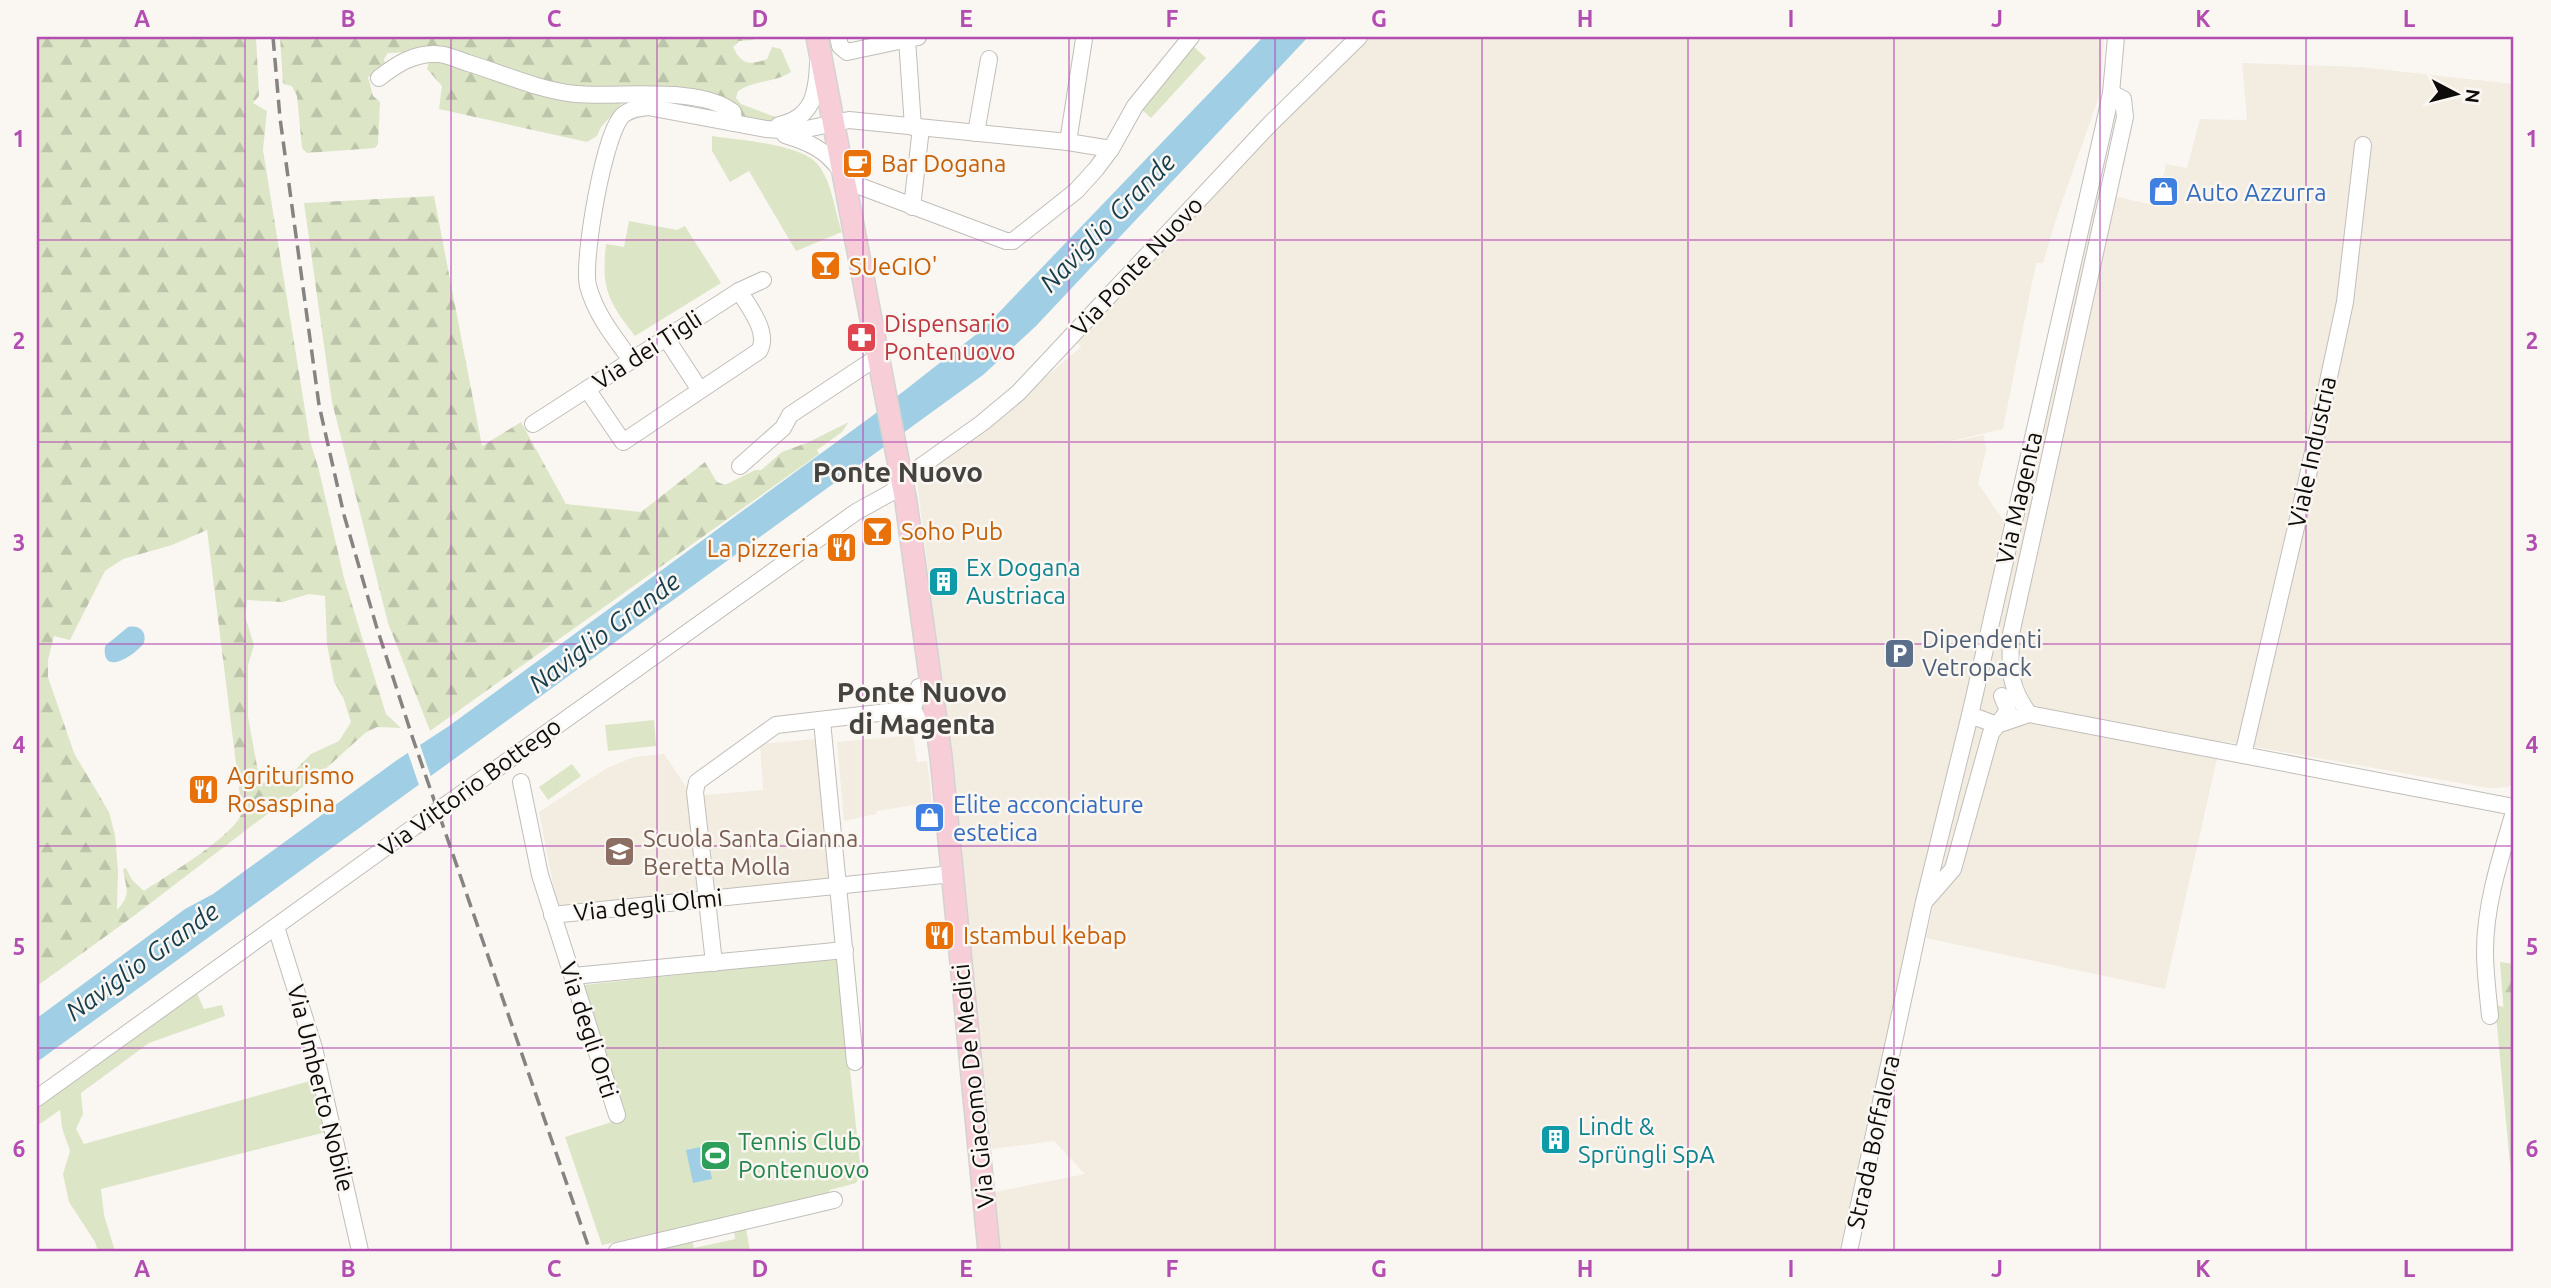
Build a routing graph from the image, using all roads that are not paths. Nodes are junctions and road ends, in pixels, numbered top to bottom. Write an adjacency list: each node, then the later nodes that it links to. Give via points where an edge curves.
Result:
1 (824, 37): 5 (street, via 847,52); 10 (street, via 811,103); 11 (main road, Via Giacomo De Medici)
2 (1191, 37): 18 (street, via 1135,106)
3 (1359, 37): 30 (street, Via Ponte Nuovo, via 1261,134 1018,393 982,423)
4 (2116, 37): 9 (street, Via Magenta)
5 (912, 38): 13 (street)
6 (1084, 39): 16 (street)
7 (989, 59): 15 (street)
8 (380, 78): 12 (street, via 416,55 439,54 545,89 696,98 726,107 733,112)
9 (2111, 93): 32 (street, Via Magenta); 33 (street, Via Magenta, via 2123,99 2125,117 2011,635)
10 (804, 116): 11 (street); 14 (street)
11 (834, 123): 13 (street, via 849,120); 14 (street, via 797,131); 19 (main road, Via Giacomo De Medici)
12 (734, 124): 14 (street); 25 (street, via 648,107 623,115 614,126 590,234 587,284 599,314)
13 (917, 127): 15 (street); 20 (street)
14 (766, 129): 19 (street, via 821,149)
15 (976, 133): 16 (street)
16 (1068, 142): 18 (street)
17 (2363, 145): 40 (street, Viale Industria, via 2345,302)
18 (1111, 149): 20 (street, via 1076,191 1013,241)
19 (846, 180): 20 (street); 24 (main road, Via Giacomo De Medici)
20 (912, 207)
21 (763, 280): 22 (street, Via dei Tigli)
22 (740, 291): 23 (street, Via dei Tigli); 27 (street, via 761,330 762,346)
23 (666, 338): 25 (street, Via dei Tigli); 27 (street)
24 (879, 356): 29 (street, via 790,415 783,428); 30 (main road, Via Giacomo De Medici)
25 (631, 360): 26 (street, Via dei Tigli)
26 (587, 389): 27 (street, via 623,442); 28 (street, Via dei Tigli)
27 (700, 390)
28 (533, 424)
29 (740, 466)
30 (901, 471): 31 (main road, Via Giacomo De Medici); 49 (street, Via Vittorio Bottego, bridge, via 892,492 856,512)
31 (932, 684): 34 (street, via 919,687); 39 (main road, Via Giacomo De Medici)
32 (1974, 695): 33 (street); 36 (street, Via Magenta)
33 (2009, 696): 35 (street); 38 (street, Via Magenta, via 2008,711)
34 (913, 709): 37 (street); 39 (street, via 921,726)
35 (2029, 714): 38 (street); 40 (street)
36 (1970, 715): 38 (street); 47 (street, Via Magenta)
37 (822, 721): 45 (street); 46 (street, via 776,725 697,782)
38 (1997, 725): 47 (street, Via Magenta, via 1990,733 1953,869)
39 (936, 726): 44 (main road, Via Giacomo De Medici)
40 (2243, 755): 42 (street)
41 (521, 782): 48 (street, Via degli Orti)
42 (2514, 807)
43 (2514, 812): 53 (street, via 2499,860 2485,950)
44 (952, 874): 45 (street, Via degli Olmi); 61 (main road, Via Giacomo De Medici)
45 (839, 886): 46 (street, Via degli Olmi); 50 (street)
46 (705, 899): 48 (street, Via degli Olmi); 51 (street)
47 (1924, 902): 54 (street, Via Magenta)
48 (552, 915): 52 (street, Via degli Orti)
49 (276, 927): 56 (street, Via Vittorio Bottego); 59 (street, Via Umberto Nobile, via 314,1048)
50 (845, 950): 51 (street); 55 (street)
51 (714, 963): 52 (street)
52 (573, 976): 57 (street, Via degli Orti)
53 (2490, 1016)
54 (1897, 1033): 62 (street, Strada Boffalora)
55 (855, 1062)
56 (37, 1098)
57 (617, 1115)
58 (834, 1200): 60 (street)
59 (360, 1251)
60 (617, 1251)
61 (989, 1251)
62 (1849, 1251)

